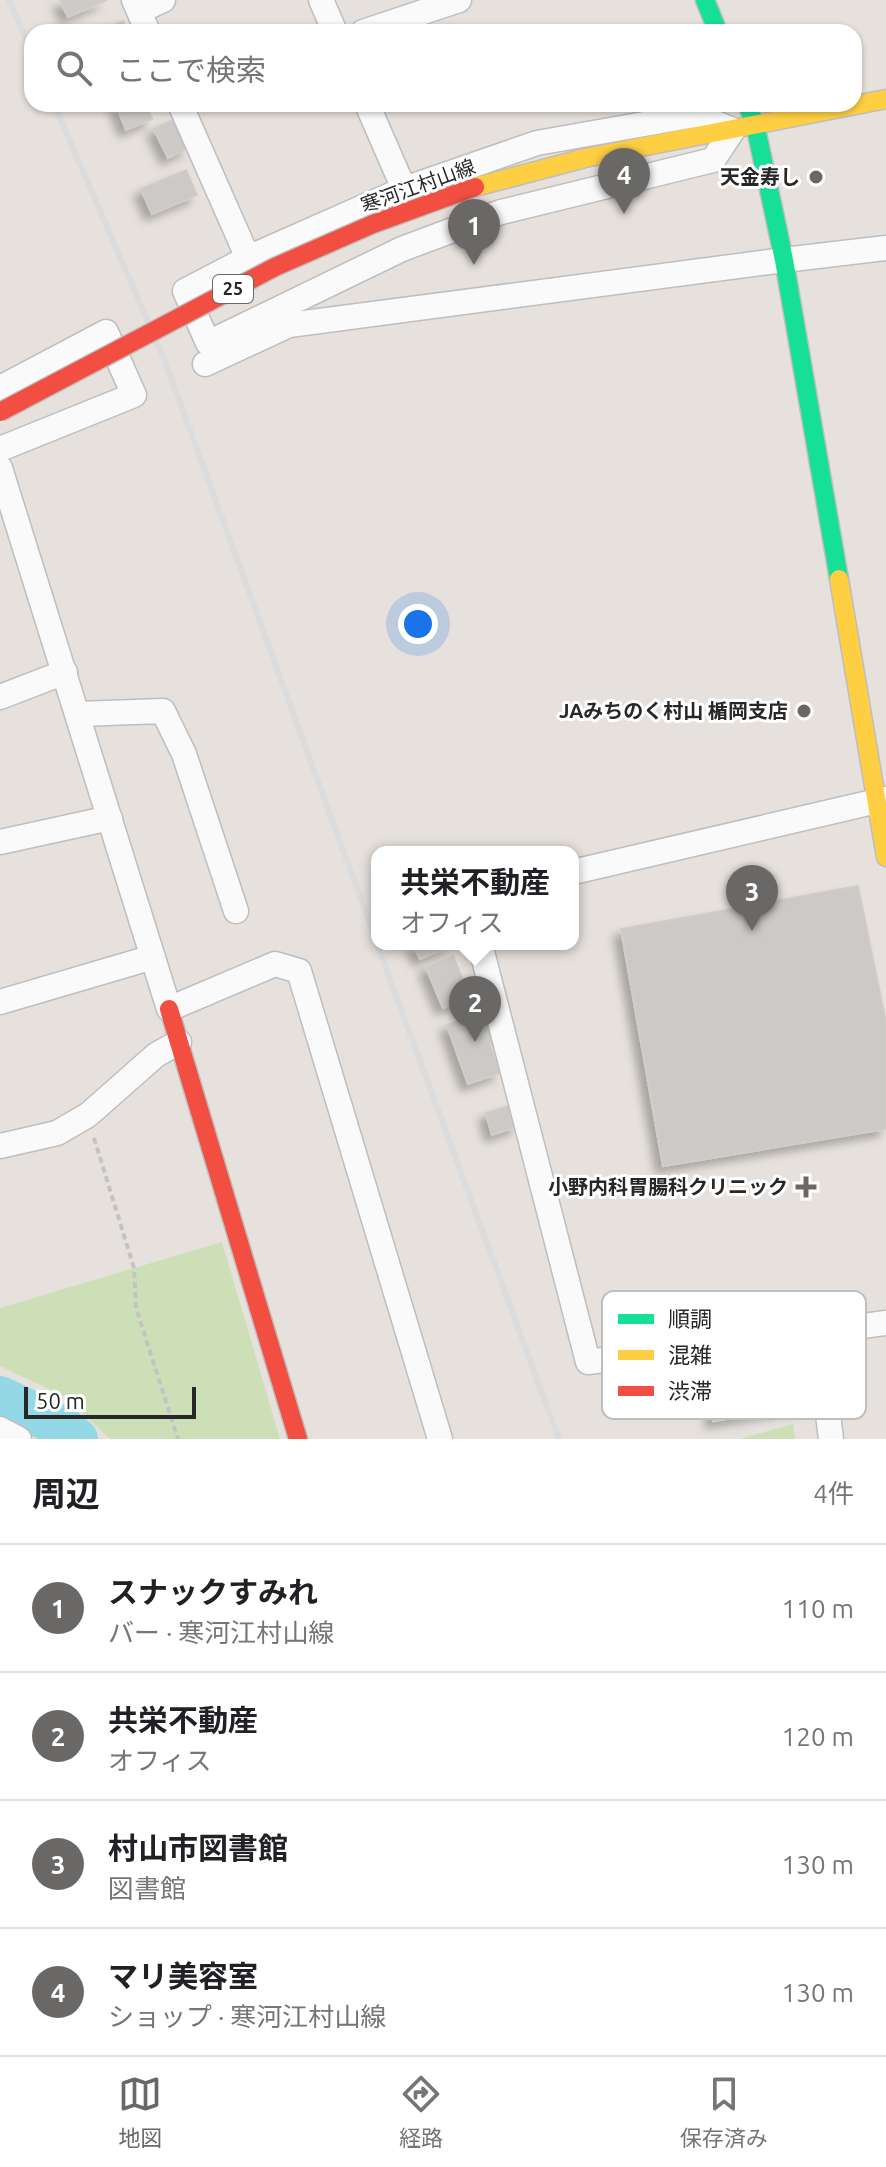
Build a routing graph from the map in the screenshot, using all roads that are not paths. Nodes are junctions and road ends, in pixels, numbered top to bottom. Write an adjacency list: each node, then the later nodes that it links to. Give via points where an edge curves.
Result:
1 (163, 0): 5 (street)
2 (321, 0): 6 (street)
3 (459, 0): 7 (street)
4 (705, 0): 8 (street)
5 (140, 14)
6 (332, 24)
7 (387, 24)
8 (715, 24)
9 (886, 99): 10 (street, 寒河江村山線 / 25)
10 (862, 104)
11 (184, 112): 18 (street)
12 (370, 112): 16 (street)
13 (746, 112): 15 (street)
14 (820, 112): 15 (street, 寒河江村山線 / 25)
15 (744, 127): 16 (street, via 695,115 537,143); 19 (street); 20 (street, via 713,160 501,212 402,249); 23 (street, 寒河江村山線 / 25, bridge, via 585,158 475,187 373,224 275,267)
16 (404, 189): 18 (street)
17 (886, 248): 19 (street)
18 (248, 258): 20 (street, via 185,291 208,343)
19 (784, 260): 20 (street); 30 (street)
20 (281, 318): 21 (street)
21 (205, 364)
22 (0, 388): 24 (street, via 106,332 134,395)
23 (0, 412)
24 (0, 449)
25 (0, 468): 26 (street)
26 (10, 537): 27 (street)
27 (65, 672): 28 (street); 29 (street)
28 (0, 697)
29 (78, 714): 31 (street); 35 (street, via 163,711 184,754)
30 (881, 800): 33 (street); 34 (street)
31 (110, 818): 32 (street); 37 (street)
32 (0, 842)
33 (886, 857)
34 (579, 871)
35 (236, 911)
36 (482, 950): 44 (street, via 588,1362)
37 (153, 957): 38 (street); 39 (street)
38 (0, 1002)
39 (169, 1009): 40 (street); 49 (street, via 275,964 299,971)
40 (179, 1042): 41 (street, via 156,1055 88,1115 57,1133); 48 (street)
41 (0, 1146)
42 (886, 1323): 43 (street)
43 (866, 1326)
44 (602, 1360)
45 (829, 1419): 50 (street)
46 (0, 1429): 47 (street)
47 (19, 1439)
48 (298, 1439)
49 (440, 1439)
50 (831, 1439)

